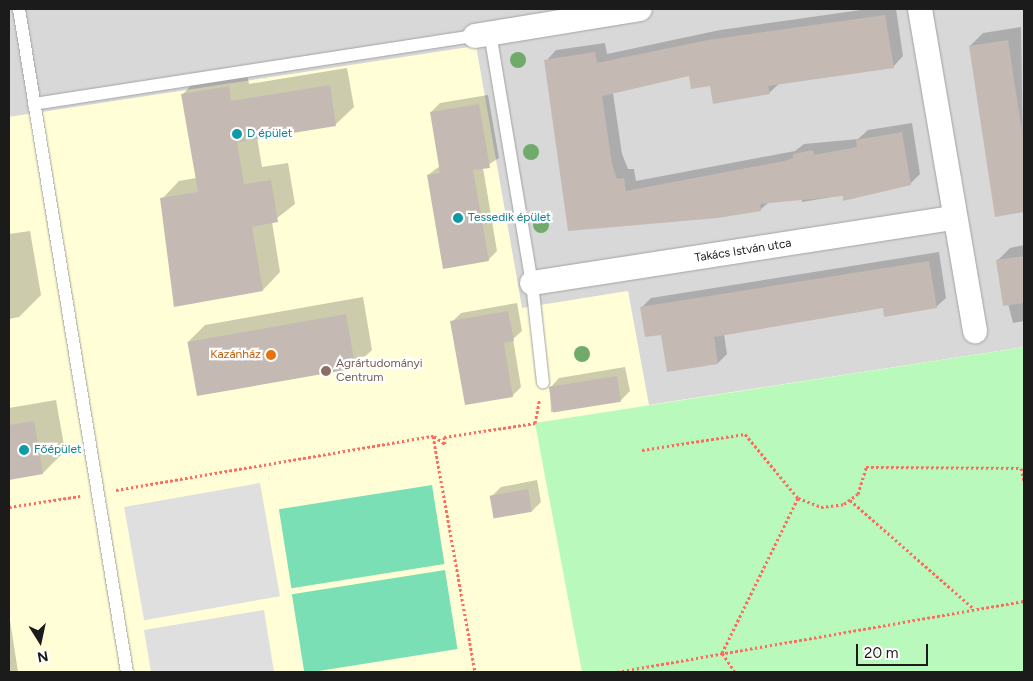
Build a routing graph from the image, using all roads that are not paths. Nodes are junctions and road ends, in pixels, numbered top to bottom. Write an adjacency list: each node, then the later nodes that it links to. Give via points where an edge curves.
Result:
1 (19, 9): 5 (lane)
2 (640, 9): 4 (street)
3 (920, 9): 6 (street)
4 (483, 35): 5 (lane); 7 (lane)
5 (34, 104): 10 (lane)
6 (954, 218): 7 (street, Takács István utca); 8 (street)
7 (532, 283): 9 (lane)
8 (975, 331)
9 (543, 382)
10 (127, 672)

